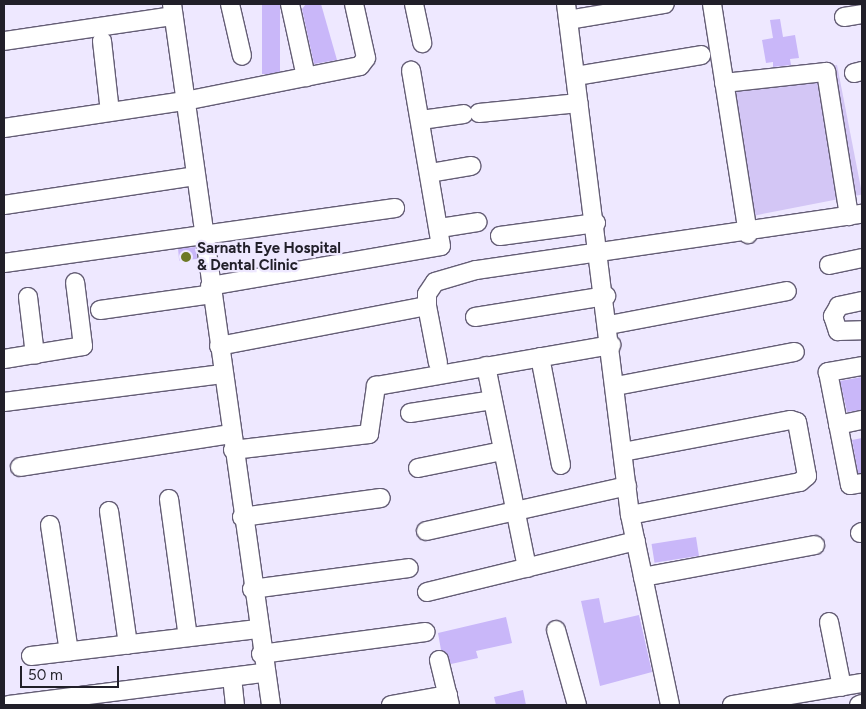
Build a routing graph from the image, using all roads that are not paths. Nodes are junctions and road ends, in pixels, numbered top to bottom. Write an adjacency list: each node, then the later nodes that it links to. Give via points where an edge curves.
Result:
1 (230, 4): 15 (street)
2 (290, 4): 18 (street)
3 (354, 4): 18 (street, via 365,63)
4 (414, 4): 13 (street)
5 (665, 4): 8 (street)
6 (712, 4): 19 (street)
7 (173, 10): 12 (street); 20 (street)
8 (567, 12): 17 (street)
9 (862, 14): 10 (street)
10 (844, 17)
11 (102, 41): 22 (street)
12 (4, 42)
13 (422, 43)
14 (702, 55): 17 (street)
15 (242, 56)
16 (411, 71): 23 (street)
17 (576, 76): 21 (street)
18 (306, 77): 20 (street)
19 (724, 83): 30 (street, via 826,72); 34 (street)
20 (185, 101): 22 (street); 27 (street)
21 (579, 103): 23 (street); 32 (street)
22 (110, 112): 24 (street)
23 (420, 120): 26 (street)
24 (4, 128)
25 (472, 166): 26 (street)
26 (430, 173): 33 (street)
27 (195, 176): 28 (street); 35 (street)
28 (4, 205)
29 (395, 208): 35 (street)
30 (856, 215): 34 (street)
31 (478, 222): 33 (street)
32 (596, 223): 36 (street); 37 (street)
33 (440, 228): 42 (street, via 440,246 433,249)
34 (748, 234): 37 (street)
35 (203, 236): 39 (street); 42 (street)
36 (500, 236)
37 (600, 250): 44 (street); 47 (street, via 451,276 430,287)
38 (862, 258): 40 (street)
39 (4, 263)
40 (828, 265)
41 (75, 282): 55 (street, via 82,346)
42 (211, 290): 48 (street); 53 (street)
43 (787, 291): 50 (street)
44 (606, 296): 49 (street); 50 (street)
45 (28, 297): 55 (street)
46 (862, 301): 51 (street, via 838,306 833,316 838,332)
47 (427, 306): 53 (street); 58 (street)
48 (100, 310)
49 (475, 317)
50 (609, 325): 52 (street)
51 (862, 330)
52 (611, 345): 56 (street); 62 (street)
53 (218, 346): 61 (street)
54 (795, 352): 62 (street)
55 (35, 355): 57 (street)
56 (540, 357): 59 (street); 71 (street)
57 (4, 359)
58 (438, 363)
59 (486, 366): 63 (street); 68 (street, via 373,388 371,431 364,436)
60 (862, 366): 67 (street, via 828,372)
61 (222, 374): 64 (street); 68 (street)
62 (616, 386): 70 (street)
63 (492, 400): 65 (street); 69 (street)
64 (4, 402)
65 (410, 414)
66 (862, 420): 67 (street)
67 (838, 425): 74 (street, via 850,485)
68 (232, 442): 72 (street); 81 (street)
69 (502, 451): 73 (street); 78 (street)
70 (623, 452): 75 (street); 80 (street, via 791,420 798,422 807,476 800,482)
71 (561, 465)
72 (20, 467)
73 (418, 468)
74 (862, 483)
75 (627, 486): 78 (street); 80 (street)
76 (381, 498): 81 (street)
77 (169, 499): 95 (street)
78 (514, 510): 83 (street); 87 (street)
79 (109, 511): 96 (street)
80 (630, 514): 84 (street)
81 (242, 517): 89 (street)
82 (50, 525): 97 (street)
83 (426, 531)
84 (636, 541): 87 (street); 88 (street)
85 (815, 546): 88 (street)
86 (409, 568): 89 (street)
87 (527, 568): 90 (street)
88 (643, 577): 112 (street)
89 (252, 590): 92 (street)
90 (427, 592)
91 (828, 622): 104 (street)
92 (257, 629): 95 (street); 98 (street)
93 (556, 630): 111 (street)
94 (426, 632): 98 (street)
95 (188, 637): 96 (street)
96 (128, 645): 97 (street)
97 (69, 652): 99 (street)
98 (261, 654): 101 (street)
99 (32, 656)
100 (439, 660): 105 (street)
101 (264, 673): 102 (street); 109 (street)
102 (232, 677): 106 (street); 108 (street)
103 (862, 683): 104 (street)
104 (842, 687): 113 (street)
105 (449, 700): 110 (street)
106 (38, 704): 107 (street)
107 (9, 705)
108 (236, 705)
109 (271, 705)
110 (391, 705)
111 (577, 705)
112 (670, 705)
113 (732, 705)

